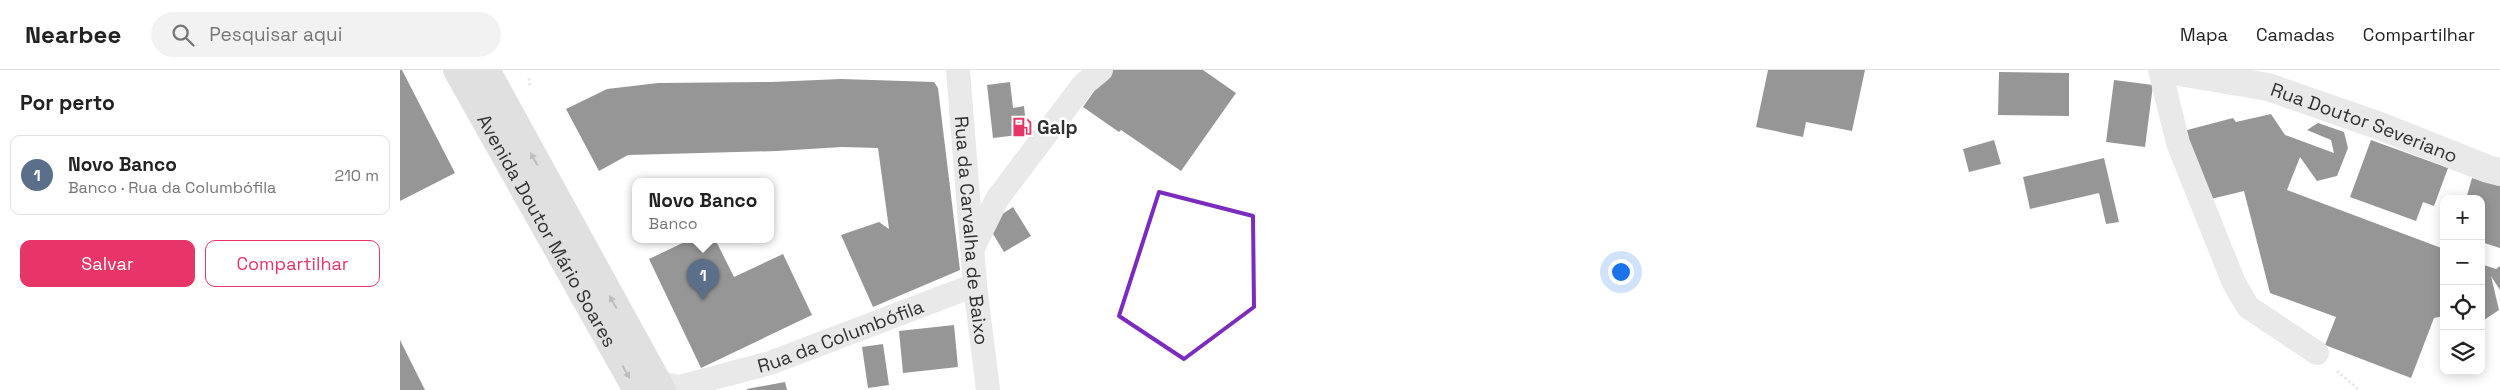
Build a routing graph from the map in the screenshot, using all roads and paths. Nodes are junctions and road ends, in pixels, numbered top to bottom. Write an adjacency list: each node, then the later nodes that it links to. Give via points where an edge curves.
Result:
1 (457, 70): 11 (main road, Avenida Doutor Mário Soares, one-way to 11)
2 (486, 70): 11 (main road, Avenida Doutor Mário Soares, one-way to 2)
3 (958, 70): 8 (street, Rua da Carvalha de Baixo)
4 (1101, 70): 8 (street, via 1083,85 997,199)
5 (2160, 70): 10 (street, via 2178,143 2239,291 2248,307)
6 (2167, 70): 7 (street, Rua Doutor Severiano, via 2268,87)
7 (2500, 172)
8 (972, 249): 9 (street, Rua da Carvalha de Baixo)
9 (975, 285): 12 (street, Rua da Columbófila, via 770,363); 13 (street, Rua da Carvalha de Baixo)
10 (2317, 353)
11 (651, 386): 12 (street, Rua da Columbófila)
12 (697, 386)
13 (988, 390)

